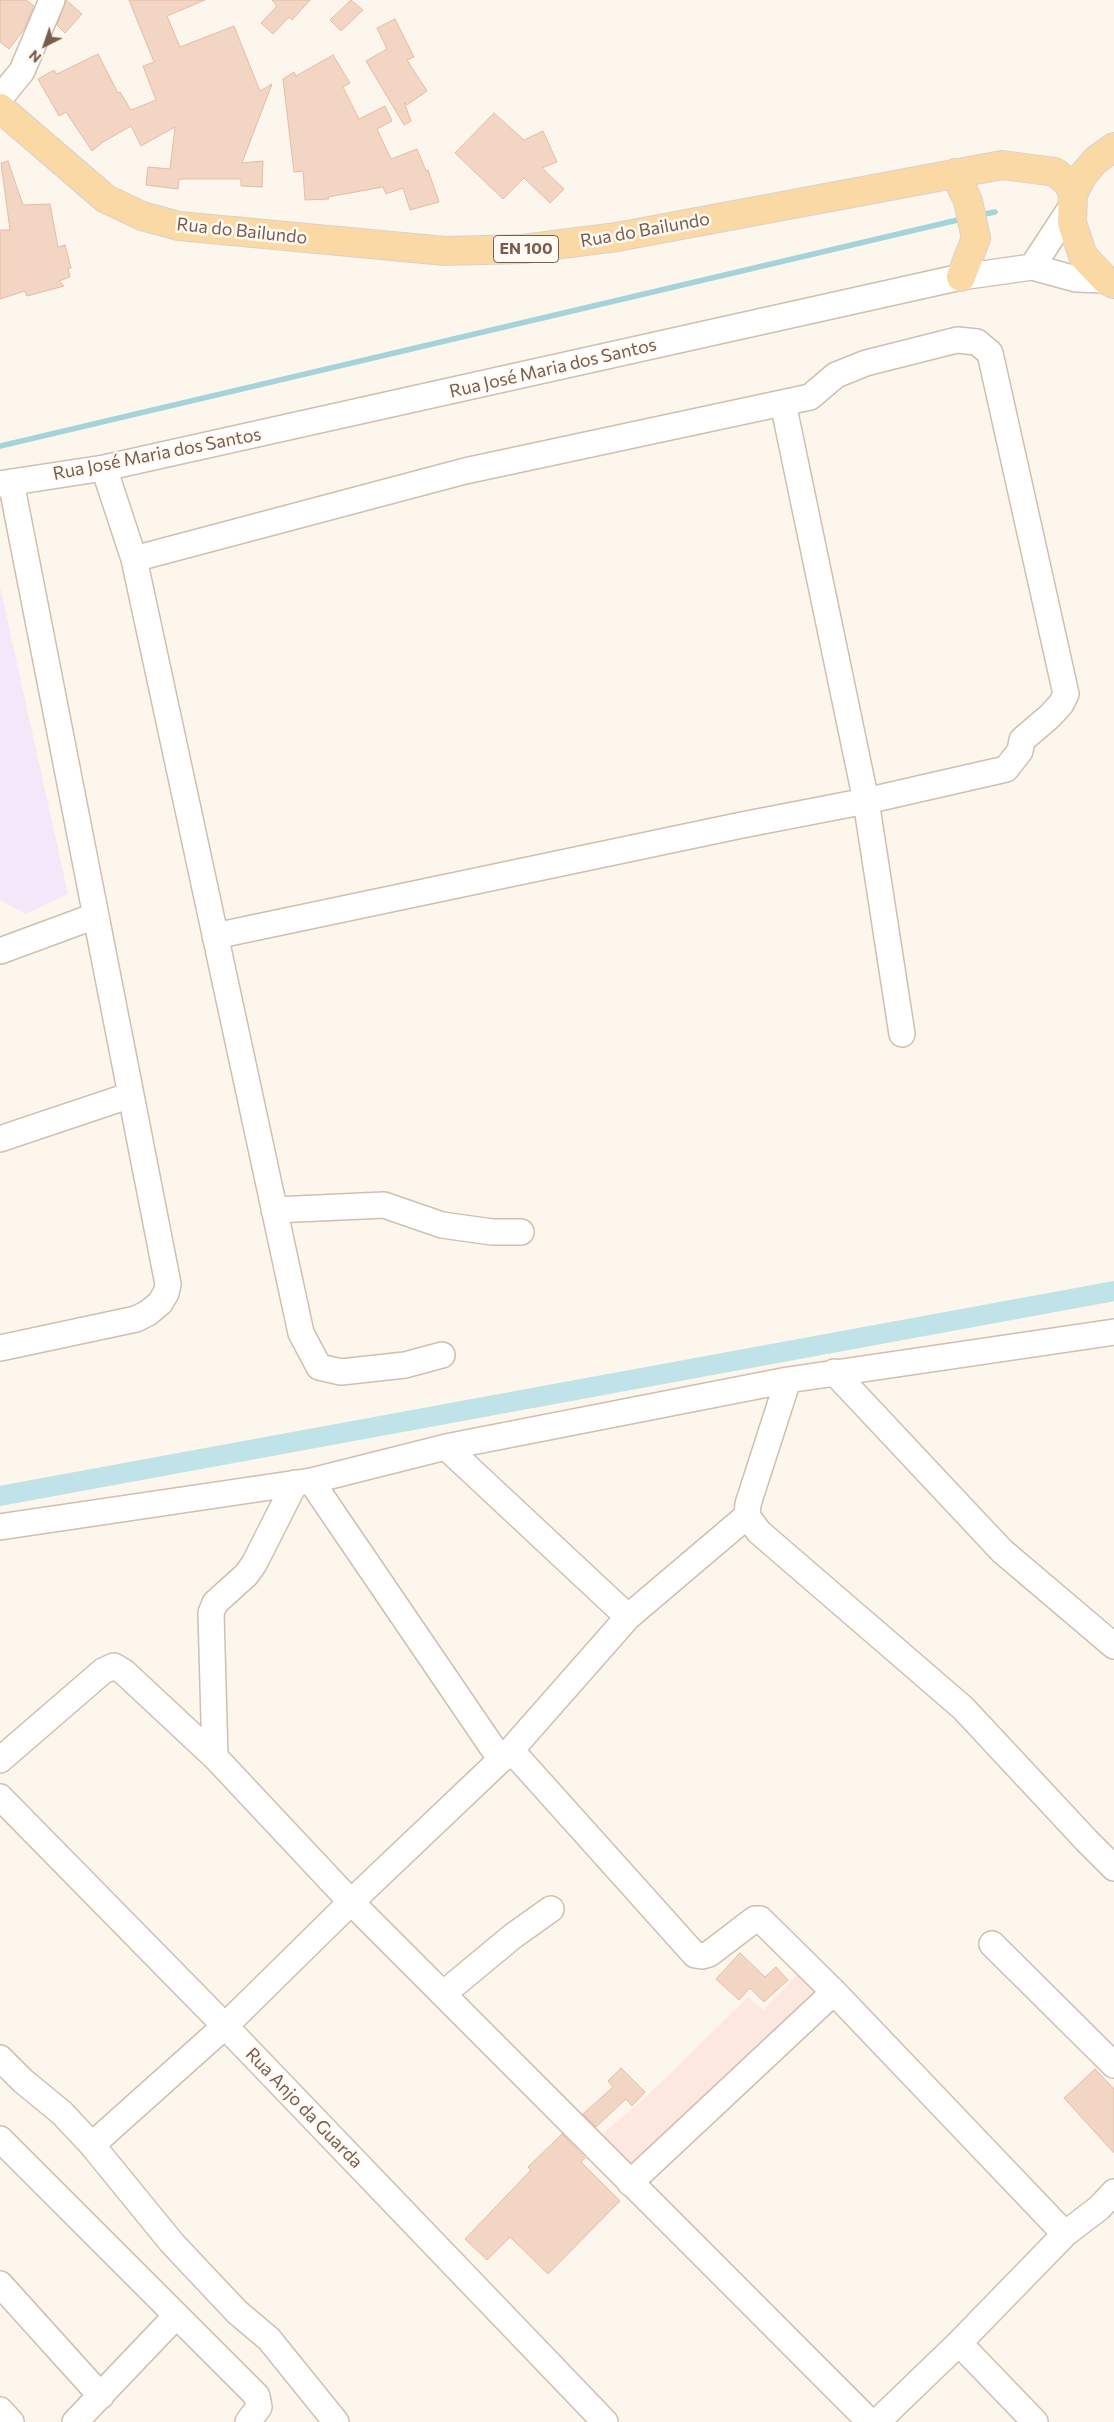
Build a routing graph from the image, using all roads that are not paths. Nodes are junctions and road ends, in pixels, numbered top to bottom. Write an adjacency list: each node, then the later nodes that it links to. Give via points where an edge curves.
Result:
1 (52, 0): 2 (street, via 22,71)
2 (0, 98)
3 (0, 108): 5 (main road, Rua do Bailundo / EN 100, via 106,199 142,216 179,226 445,251 523,250 617,237)
4 (1114, 147): 6 (main road, via 1083,175)
5 (955, 173): 6 (main road, Rua do Bailundo / EN 100, via 1002,165 1055,172 1068,183); 8 (main road, via 968,201 976,238)
6 (1073, 200): 7 (street); 9 (main road, via 1072,224 1083,256)
7 (1032, 267): 8 (street, Rua José Maria dos Santos); 9 (street, Rua José Maria dos Santos)
8 (961, 277): 11 (street, Rua José Maria dos Santos)
9 (1111, 290)
10 (783, 403): 13 (street, via 464,471); 14 (street); 14 (street, via 810,397 836,375 866,363 957,340 977,342 990,353 1066,694 1050,716 1022,740 1020,751 1006,769)
11 (104, 468): 12 (street, Rua José Maria dos Santos); 13 (street)
12 (6, 483): 15 (street)
13 (134, 559): 16 (street)
14 (866, 802): 16 (street); 18 (street)
15 (95, 916): 17 (street); 19 (street)
16 (215, 936): 21 (street)
17 (0, 951)
18 (902, 1034)
19 (131, 1095): 20 (street); 24 (street, via 168,1284 166,1293 160,1304 136,1318)
20 (0, 1139)
21 (274, 1210): 22 (street, via 384,1204 442,1224 492,1232); 25 (street, via 301,1333 320,1367 341,1372 405,1365)
22 (521, 1232)
23 (1114, 1332): 26 (street)
24 (0, 1348)
25 (442, 1355)
26 (834, 1372): 27 (street); 33 (street, via 1002,1551)
27 (788, 1380): 28 (street); 30 (street, via 748,1504)
28 (446, 1447): 29 (street); 32 (street)
29 (303, 1482): 31 (street); 34 (street); 35 (street, via 246,1576 216,1603 211,1614)
30 (747, 1516): 32 (street); 38 (street, via 759,1532 963,1708)
31 (0, 1528)
32 (628, 1617): 34 (street)
33 (1114, 1646)
34 (506, 1755): 39 (street); 42 (street, via 696,1954 709,1954 755,1919 760,1919)
35 (215, 1757): 36 (street, via 114,1666 103,1671); 39 (street)
36 (0, 1760)
37 (0, 1797): 44 (street, Rua Anjo da Guarda)
38 (1114, 1868)
39 (351, 1902): 43 (street); 44 (street)
40 (550, 1909): 43 (street)
41 (992, 1944): 46 (street)
42 (834, 1992): 50 (street); 52 (street)
43 (442, 1994): 50 (street)
44 (226, 2026): 49 (street); 62 (street, Rua Anjo da Guarda)
45 (0, 2058): 47 (street)
46 (1114, 2065)
47 (11, 2084): 49 (street, via 62,2113)
48 (0, 2138): 54 (street)
49 (92, 2145): 61 (street, via 172,2243 237,2312 268,2339)
50 (630, 2183): 63 (street)
51 (1109, 2207): 52 (street)
52 (1064, 2234): 55 (street)
53 (0, 2284): 56 (street)
54 (176, 2316): 56 (street); 60 (street, via 256,2396 259,2407)
55 (959, 2343): 64 (street); 65 (street)
56 (101, 2396): 59 (street)
57 (0, 2410): 58 (street)
58 (11, 2422)
59 (75, 2422)
60 (248, 2422)
61 (336, 2422)
62 (605, 2422)
63 (870, 2422)
64 (877, 2422)
65 (1035, 2422)

